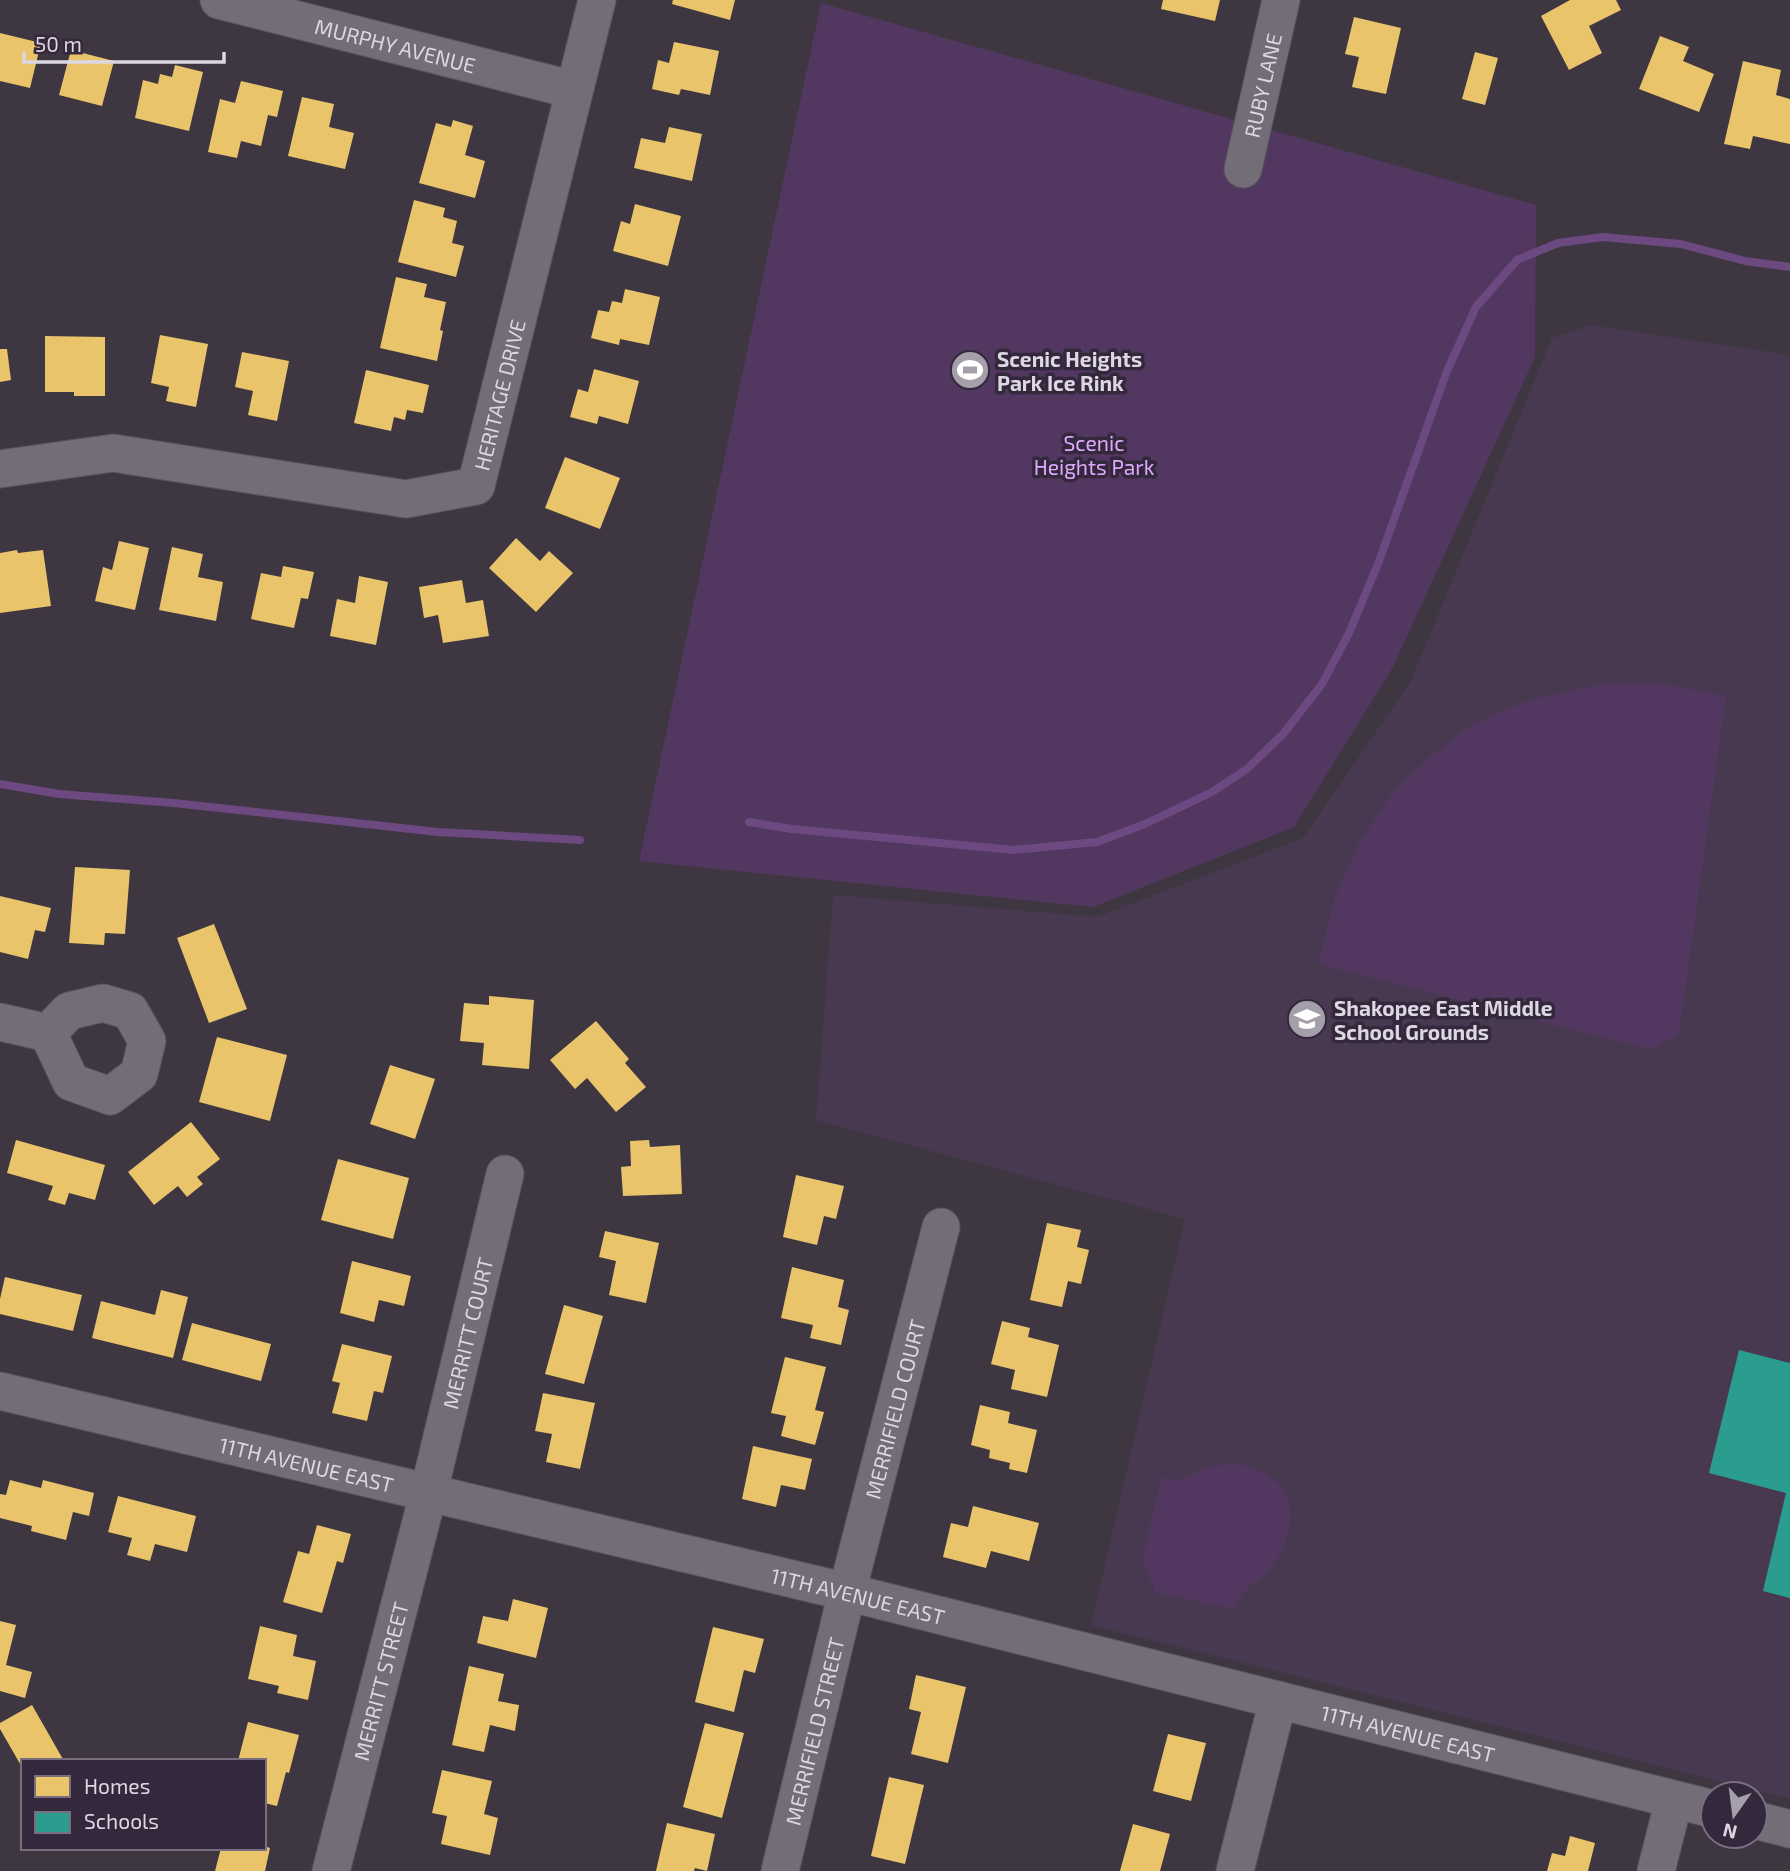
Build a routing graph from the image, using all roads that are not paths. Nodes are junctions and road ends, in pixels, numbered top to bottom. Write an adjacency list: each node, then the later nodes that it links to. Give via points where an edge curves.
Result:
1 (219, 0): 4 (street, MURPHY AVENUE)
2 (597, 0): 4 (street, HERITAGE DRIVE)
3 (1281, 0): 5 (street, RUBY LANE)
4 (574, 90): 6 (street, HERITAGE DRIVE, via 476,485 406,499 113,453)
5 (1242, 169)
6 (0, 469)
7 (0, 1022): 8 (street)
8 (48, 1034)
9 (505, 1174): 12 (street, MERRITT COURT)
10 (941, 1227): 13 (street, MERRIFIELD COURT)
11 (0, 1391): 12 (street, 11TH AVENUE EAST)
12 (429, 1491): 13 (street, 11TH AVENUE EAST); 19 (street, MERRITT STREET)
13 (847, 1592): 14 (street, 11TH AVENUE EAST); 20 (street, MERRIFIELD STREET)
14 (1278, 1700): 15 (street, 11TH AVENUE EAST); 21 (street)
15 (1674, 1800): 16 (street, 11TH AVENUE EAST); 22 (street)
16 (1699, 1806)
17 (1769, 1824): 18 (street)
18 (1790, 1829)
19 (331, 1871)
20 (780, 1871)
21 (1235, 1871)
22 (1656, 1871)

